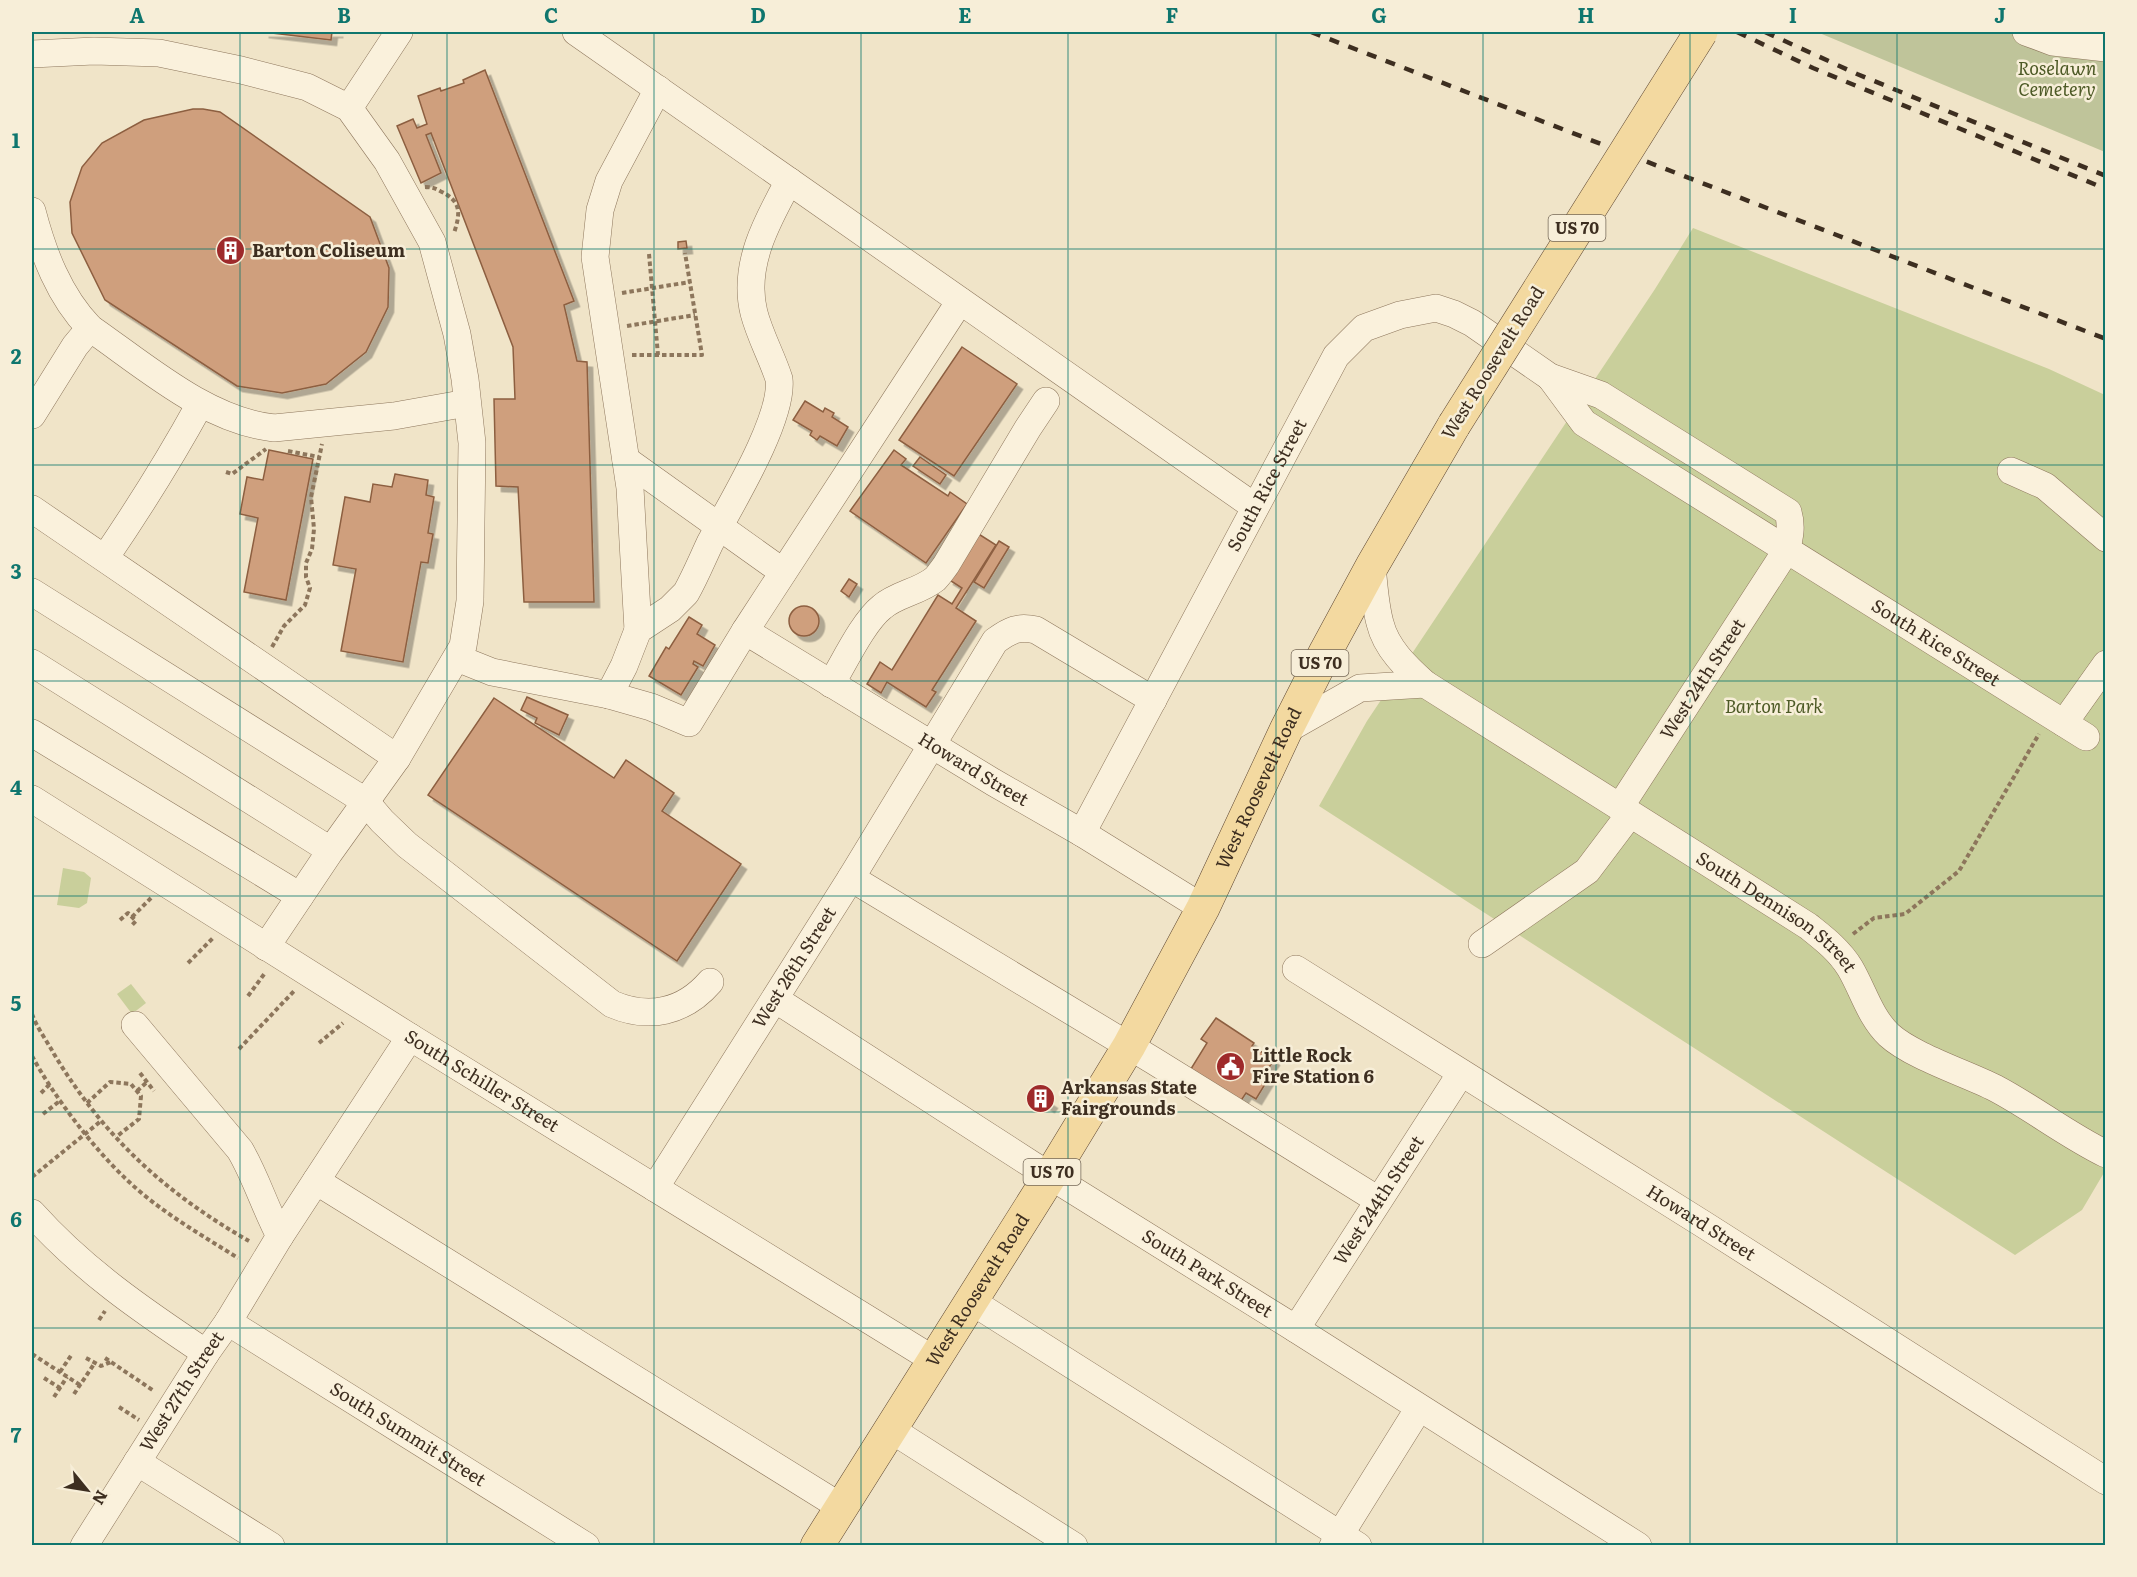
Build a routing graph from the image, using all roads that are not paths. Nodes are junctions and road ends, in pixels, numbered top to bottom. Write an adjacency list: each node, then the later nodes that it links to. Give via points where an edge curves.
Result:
1 (399, 32): 8 (street)
2 (576, 32): 7 (street)
3 (1701, 32): 25 (main road, West Roosevelt Road / US 70, bridge, via 1454,425)
4 (2026, 32): 5 (street, via 2053,42)
5 (2106, 48)
6 (32, 54): 8 (street, via 159,53 307,87)
7 (658, 89): 9 (street); 17 (street, via 609,181 600,210 595,257)
8 (349, 108): 14 (street, via 387,161 432,242 458,337)
9 (789, 181): 11 (street); 21 (street, via 761,234 751,282 754,314 779,379 779,399 763,442)
10 (32, 211): 12 (street, via 64,296)
11 (960, 301): 19 (street); 26 (street)
12 (90, 328): 15 (street); 16 (street)
13 (1046, 401): 33 (street, via 946,565 935,579 879,608)
14 (467, 403): 15 (street, via 394,416 274,428 259,427); 30 (street, via 472,442 470,601 466,633)
15 (200, 404): 24 (street)
16 (32, 414)
17 (626, 460): 21 (street); 28 (street)
18 (2011, 471): 22 (street, via 2045,486)
19 (1255, 507): 23 (street, South Rice Street, via 1336,356 1364,328 1436,308 1472,323 1550,377 1584,423); 36 (street, South Rice Street)
20 (32, 508): 24 (street)
21 (719, 526): 26 (street); 28 (street, via 686,593)
22 (2106, 538)
23 (1786, 551): 32 (street, South Rice Street, via 2067,725); 43 (street, West 24th Street)
24 (105, 558): 40 (street)
25 (1372, 566): 34 (street, South Dennison Street, via 1380,624 1388,642 1404,665); 37 (main road, West Roosevelt Road / US 70)
26 (783, 572): 29 (street)
27 (32, 592): 42 (street)
28 (639, 630): 35 (street)
29 (745, 632): 33 (street, Howard Street); 35 (street, via 688,723)
30 (457, 658): 35 (street, via 492,672); 40 (street)
31 (32, 663): 45 (street)
32 (2106, 664)
33 (831, 684): 39 (street, Howard Street)
34 (1425, 684): 37 (street, via 1360,688); 43 (street, South Dennison Street)
35 (609, 695)
36 (1153, 700): 39 (street, West 26th Street, via 1036,630 1014,628 995,641); 44 (street, South Rice Street)
37 (1286, 730): 48 (main road, West Roosevelt Road / US 70)
38 (32, 733): 47 (street)
39 (931, 745): 44 (street, Howard Street); 46 (street, West 26th Street)
40 (397, 758): 42 (street)
41 (32, 799): 50 (street, South Schiller Street)
42 (365, 801): 45 (street); 52 (street, via 407,844 612,1004 638,1013 663,1011 692,998)
43 (1625, 811): 49 (street, West 24th Street, via 1587,871); 58 (street, South Dennison Street, via 1808,926 1849,966 1877,1021 1889,1035 1996,1089)
44 (1082, 833): 48 (street, Howard Street)
45 (330, 850): 47 (street)
46 (851, 878): 53 (street, West 26th Street); 56 (street)
47 (300, 896): 50 (street)
48 (1203, 908): 56 (main road, West Roosevelt Road / US 70)
49 (1482, 944)
50 (271, 951): 55 (street, South Schiller Street)
51 (1296, 969): 57 (street, Howard Street)
52 (710, 982)
53 (775, 999): 59 (street, South Park Street); 61 (street, West 26th Street)
54 (135, 1026): 64 (street, via 240,1150)
55 (410, 1037): 60 (street, West 27th Street); 61 (street, South Schiller Street)
56 (1129, 1046): 59 (main road, West Roosevelt Road / US 70); 62 (street)
57 (1461, 1073): 62 (street, West 244th Street); 73 (street, Howard Street)
58 (2106, 1154)
59 (1050, 1176): 65 (main road, West Roosevelt Road / US 70); 67 (street, South Park Street)
60 (316, 1180): 64 (street, West 27th Street); 74 (street)
61 (655, 1188): 69 (street, South Schiller Street)
62 (1378, 1200): 67 (street, West 244th Street)
63 (32, 1214): 68 (street, via 115,1291)
64 (280, 1236): 66 (street, West 27th Street)
65 (972, 1301): 69 (main road, West Roosevelt Road / US 70); 75 (street)
66 (228, 1322): 68 (street, West 27th Street); 78 (street, South Summit Street)
67 (1296, 1329): 70 (street, South Park Street)
68 (206, 1353): 72 (street, West 27th Street)
69 (934, 1360): 71 (main road, West Roosevelt Road / US 70)
70 (1419, 1408): 75 (street); 81 (street, South Park Street)
71 (890, 1429): 74 (main road, West Roosevelt Road / US 70); 80 (street)
72 (137, 1462): 76 (street, West 27th Street); 77 (street)
73 (2106, 1481)
74 (841, 1507): 79 (main road, West Roosevelt Road / US 70)
75 (1344, 1542)
76 (84, 1545)
77 (271, 1545)
78 (586, 1545)
79 (817, 1545)
80 (1074, 1545)
81 (1638, 1545)

